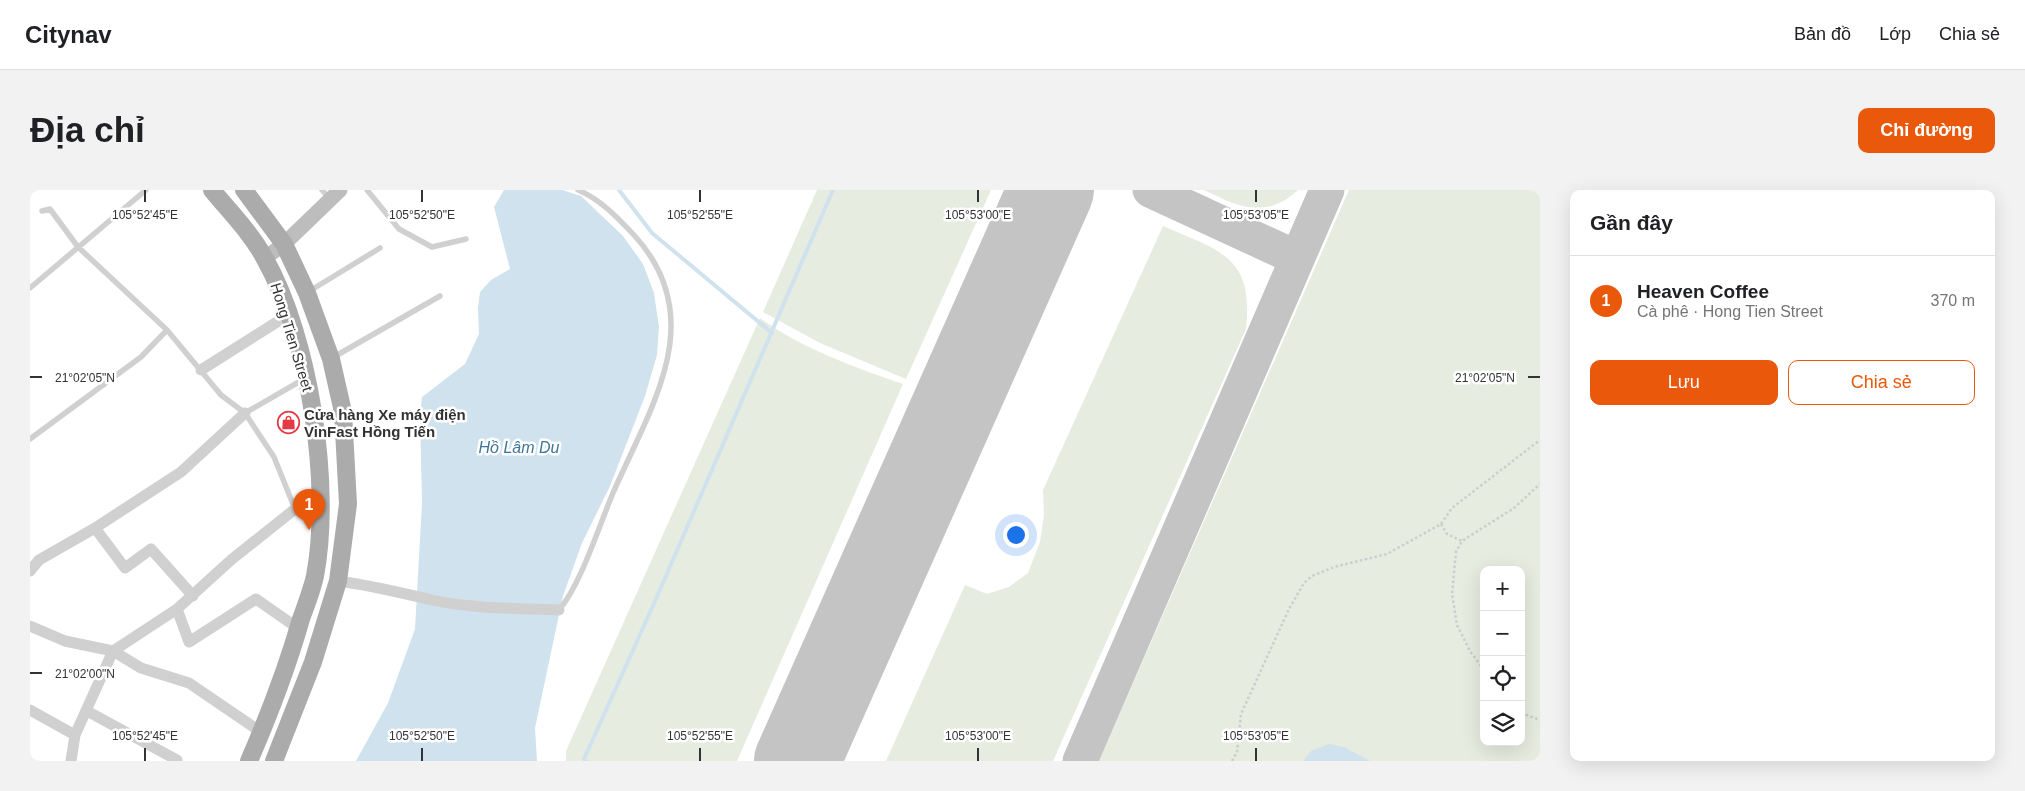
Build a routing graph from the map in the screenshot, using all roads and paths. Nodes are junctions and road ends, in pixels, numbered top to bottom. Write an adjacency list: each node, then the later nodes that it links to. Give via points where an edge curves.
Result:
1 (146, 190): 10 (lane)
2 (212, 190): 12 (main road, Hong Tien Street)
3 (244, 190): 9 (main road, Hong Tien Street)
4 (367, 190): 8 (lane, via 399,229 432,247)
5 (578, 190): 34 (lane, via 616,215 662,274 668,293 671,341 651,414 572,591)
6 (331, 193): 9 (street)
7 (42, 211): 10 (lane, via 50,209)
8 (466, 239)
9 (284, 244): 12 (street); 14 (main road, Hong Tien Street)
10 (78, 247): 13 (lane); 17 (lane)
11 (380, 248): 14 (lane)
12 (265, 258): 16 (main road, Hong Tien Street)
13 (30, 288)
14 (307, 293): 18 (main road, Hong Tien Street)
15 (440, 296): 18 (lane)
16 (288, 315): 19 (street); 20 (main road, Hong Tien Street)
17 (167, 330): 19 (lane); 22 (lane, via 141,358)
18 (331, 359): 31 (main road, Hong Tien Street, via 343,412 348,504)
19 (201, 370): 21 (lane, via 221,395)
20 (306, 378): 21 (lane); 26 (main road, Hong Tien Street, via 313,406)
21 (245, 413): 25 (lane, via 274,457); 28 (street, via 181,472)
22 (30, 439)
23 (1540, 440): 27 (path, via 1452,508)
24 (1540, 484): 29 (path, via 1514,508)
25 (295, 509): 26 (street); 32 (street, via 231,560)
26 (321, 520): 36 (main road, Hong Tien Street, via 315,577)
27 (1441, 524): 29 (path, via 1448,534); 49 (path, via 1388,554 1328,570 1304,583 1241,714 1237,752)
28 (95, 528): 30 (street, via 39,560); 32 (street, via 125,568 151,549)
29 (1462, 541): 38 (path, via 1454,563 1454,612 1463,638)
30 (30, 571)
31 (338, 581): 34 (street, via 432,600); 48 (main road, Hong Tien Street, via 313,662)
32 (193, 596): 33 (street)
33 (177, 609): 36 (street, via 189,642 256,599); 37 (street)
34 (559, 610)
35 (30, 626): 37 (street, via 65,641)
36 (299, 629): 43 (main road, Hong Tien Street)
37 (113, 651): 40 (street); 43 (street, via 141,668 189,683)
38 (1480, 664)
39 (30, 710): 44 (street)
40 (87, 711): 44 (street); 46 (street)
41 (1525, 714): 42 (path)
42 (1540, 720)
43 (261, 732): 47 (main road, Hong Tien Street)
44 (75, 735): 45 (street)
45 (72, 760)
46 (177, 760)
47 (249, 761)
48 (274, 761)
49 (1232, 761)

